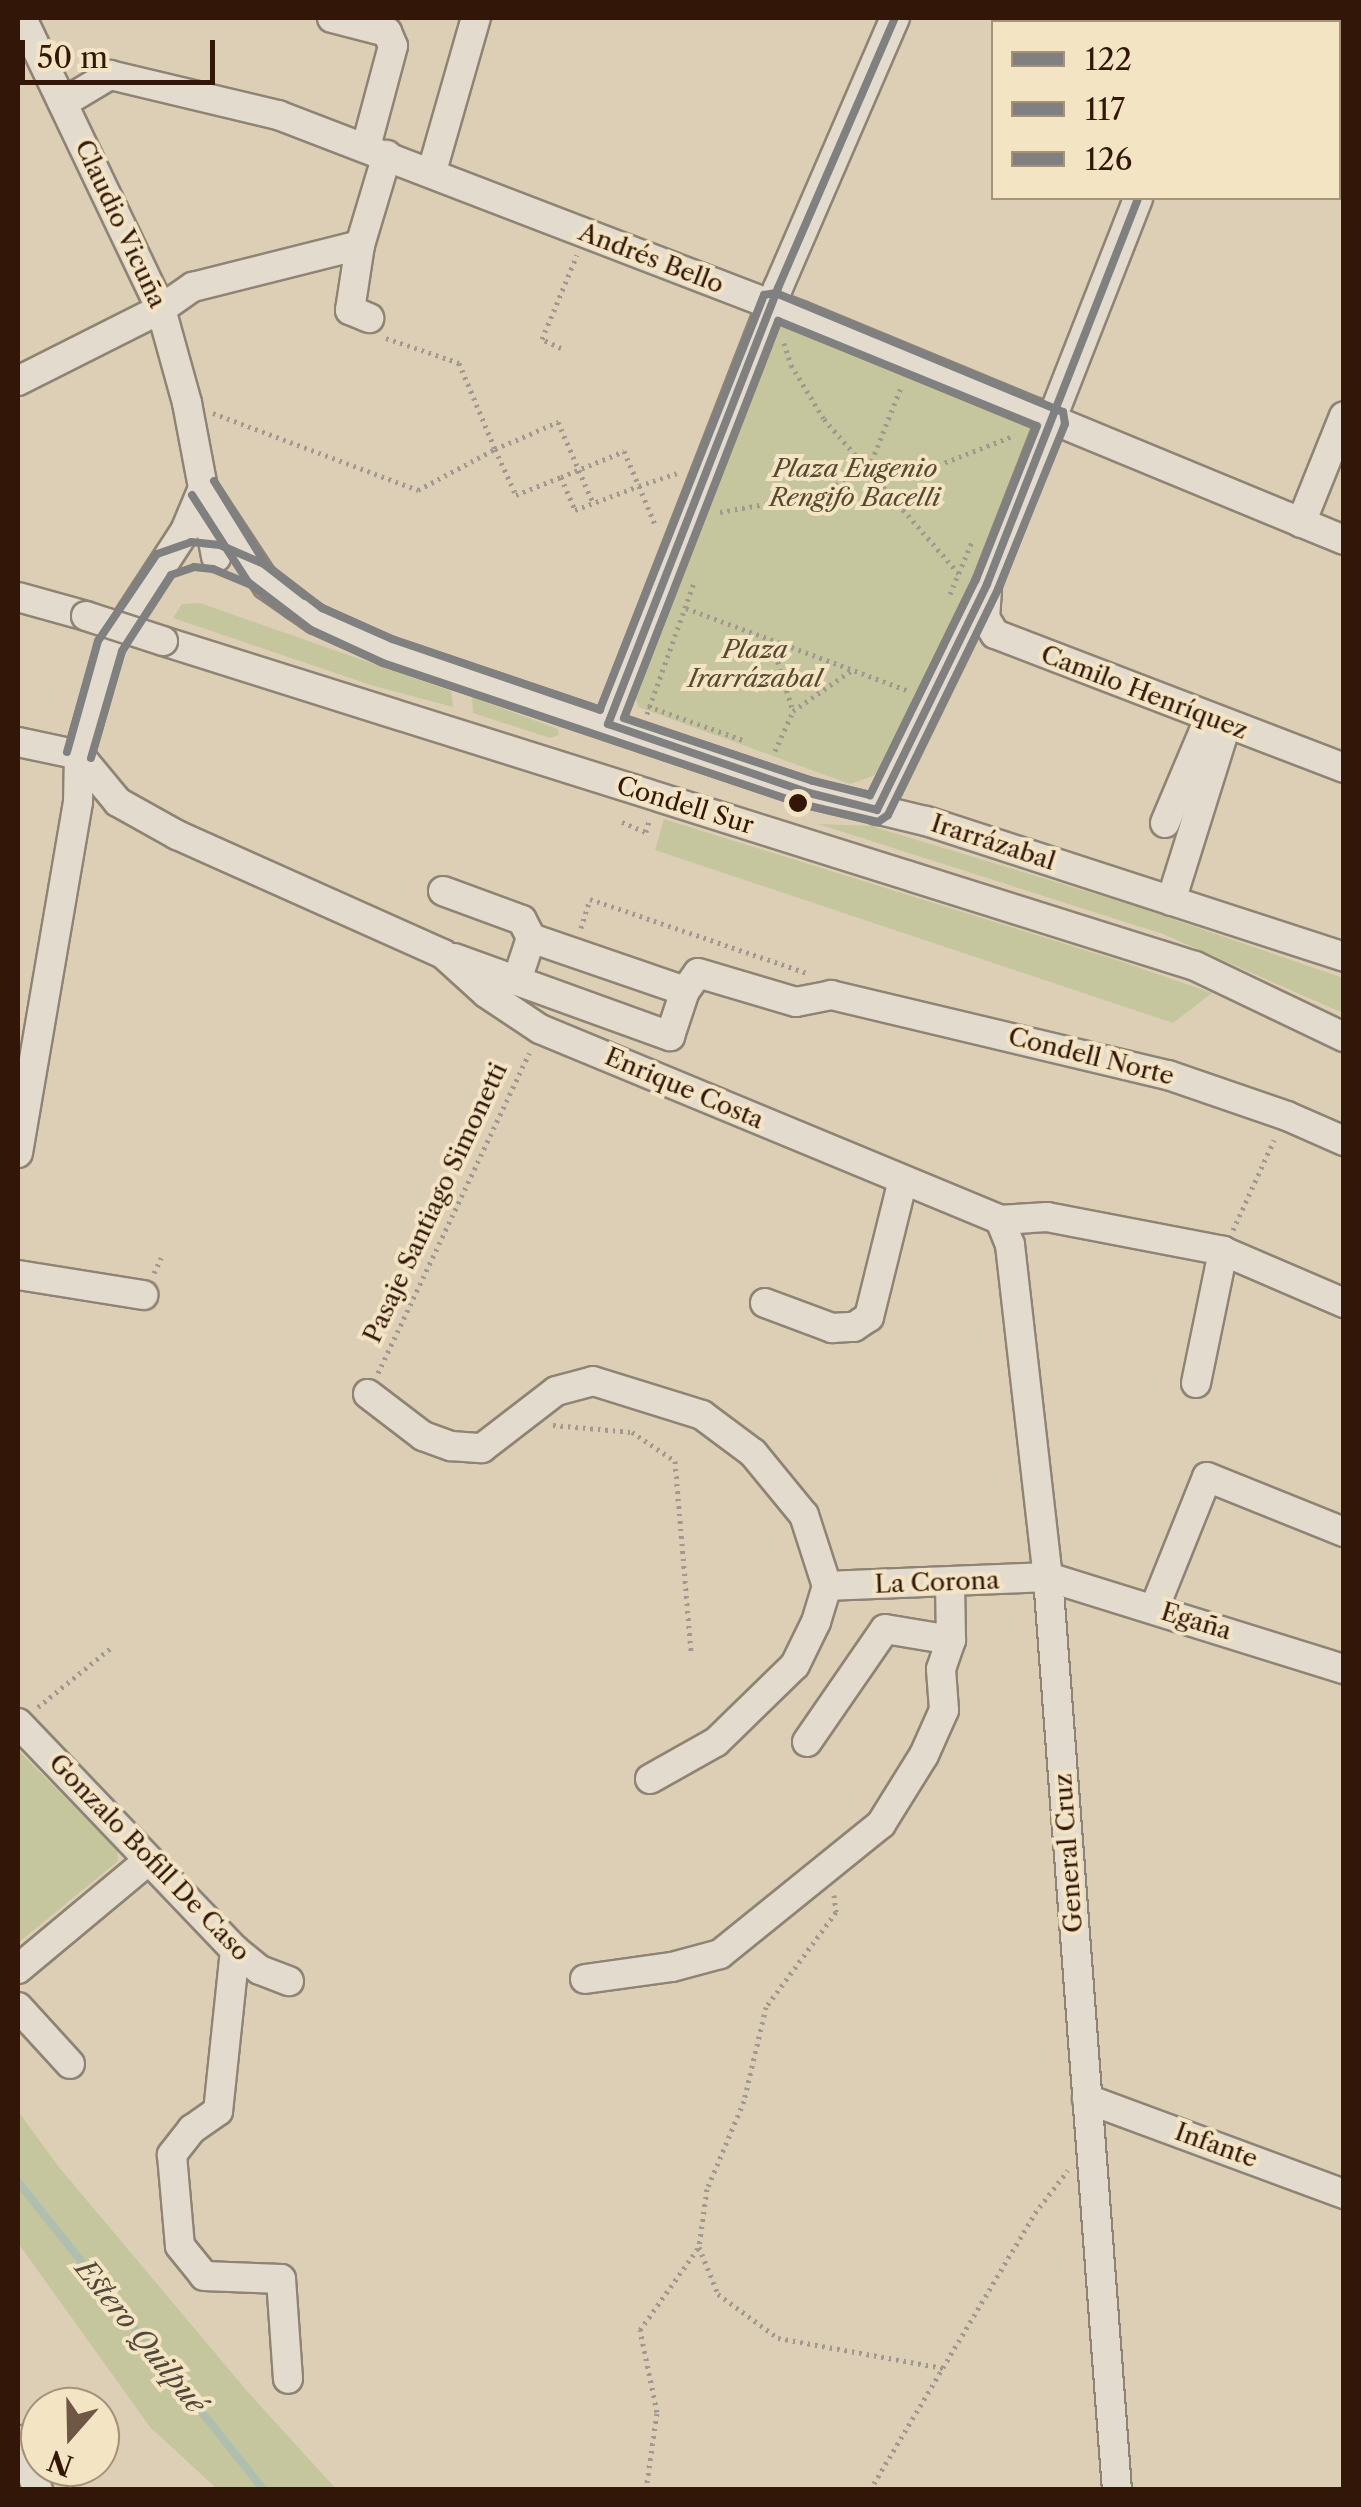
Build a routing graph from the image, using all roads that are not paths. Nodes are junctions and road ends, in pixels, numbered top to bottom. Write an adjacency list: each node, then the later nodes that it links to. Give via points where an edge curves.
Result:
1 (22, 18): 5 (street, Claudio Vicuña)
2 (332, 18): 6 (street, via 387,32 393,46)
3 (476, 18): 7 (street)
4 (895, 18): 10 (street)
5 (63, 103): 6 (street, Andrés Bello, via 110,75 278,116); 11 (street, Claudio Vicuña)
6 (376, 151): 7 (street, Andrés Bello); 9 (street)
7 (432, 172): 10 (street, Andrés Bello)
8 (1137, 200): 14 (street)
9 (360, 245): 11 (street, via 193,287); 12 (street, via 350,310)
10 (782, 309): 14 (street, Andrés Bello); 24 (street)
11 (161, 310): 13 (street); 16 (street, Claudio Vicuña)
12 (369, 318)
13 (18, 381)
14 (1040, 414): 17 (street, Andrés Bello); 22 (street)
15 (1344, 416): 17 (street)
16 (203, 488): 19 (street, Claudio Vicuña); 20 (street); 21 (street, Irarrázabal)
17 (1301, 523): 18 (street, Andrés Bello)
18 (1344, 540)
19 (216, 557): 20 (street, via 193,554); 21 (street, Irarrázabal)
20 (163, 565): 27 (street, via 110,646)
21 (257, 574): 24 (street, Irarrázabal, via 316,618 387,652)
22 (987, 584): 25 (street, Camilo Henríquez, via 984,618 994,634); 29 (street)
23 (18, 596): 38 (street, Condell Sur, bridge, via 1195,966)
24 (613, 712): 29 (street, Irarrázabal, via 809,793)
25 (1218, 722): 28 (street, Camilo Henríquez); 30 (street); 32 (street)
26 (18, 742): 27 (street)
27 (79, 755): 34 (street, Enrique Costa, via 118,802 178,835); 40 (street, via 78,802)
28 (1344, 768)
29 (876, 810): 32 (street, Irarrázabal)
30 (1165, 822)
31 (443, 892): 33 (street, via 522,920)
32 (1171, 901): 35 (street, Irarrázabal)
33 (530, 938): 36 (street); 37 (street)
34 (444, 954): 36 (street); 41 (street, Enrique Costa, via 540,1030)
35 (1344, 957)
36 (517, 980): 37 (street, via 670,1036)
37 (686, 991): 39 (street, Condell Norte, via 698,973 796,1002 831,995 1168,1074)
38 (1344, 1037)
39 (1344, 1141)
40 (18, 1153)
41 (903, 1180): 42 (street, Enrique Costa); 46 (street, via 868,1317 854,1327 832,1328)
42 (1000, 1220): 43 (street, Enrique Costa, via 1047,1218); 51 (street, General Cruz, via 1010,1244)
43 (1223, 1251): 47 (street, Enrique Costa); 48 (street)
44 (18, 1275): 45 (street)
45 (144, 1296)
46 (765, 1303)
47 (1344, 1303)
48 (1196, 1383)
49 (368, 1394): 53 (street, via 423,1436 482,1448 556,1392 593,1381 702,1415 754,1453 804,1515)
50 (1344, 1532): 54 (street, via 1207,1477)
51 (1048, 1577): 52 (street, La Corona); 54 (street, Egaña); 67 (street, General Cruz)
52 (950, 1584): 53 (street, La Corona); 55 (street)
53 (826, 1586): 59 (street, via 795,1664 716,1742)
54 (1154, 1610): 56 (street, Egaña)
55 (951, 1640): 58 (street, via 885,1629); 63 (street, via 941,1669 944,1710 880,1824 720,1954)
56 (1344, 1669)
57 (18, 1723): 60 (street, Gonzalo Bofill De Caso)
58 (806, 1742)
59 (650, 1779)
60 (149, 1860): 61 (street, Gonzalo Bofill De Caso); 62 (street)
61 (235, 1950): 64 (street, Gonzalo Bofill De Caso); 69 (street, via 218,2111 172,2155 180,2246 204,2276 281,2279)
62 (18, 1969)
63 (585, 1978)
64 (288, 1981)
65 (18, 2007): 66 (street)
66 (70, 2064)
67 (1087, 2099): 68 (street, Infante); 72 (street, General Cruz)
68 (1344, 2194)
69 (288, 2380)
70 (18, 2440): 71 (street)
71 (38, 2490)
72 (1117, 2490)

